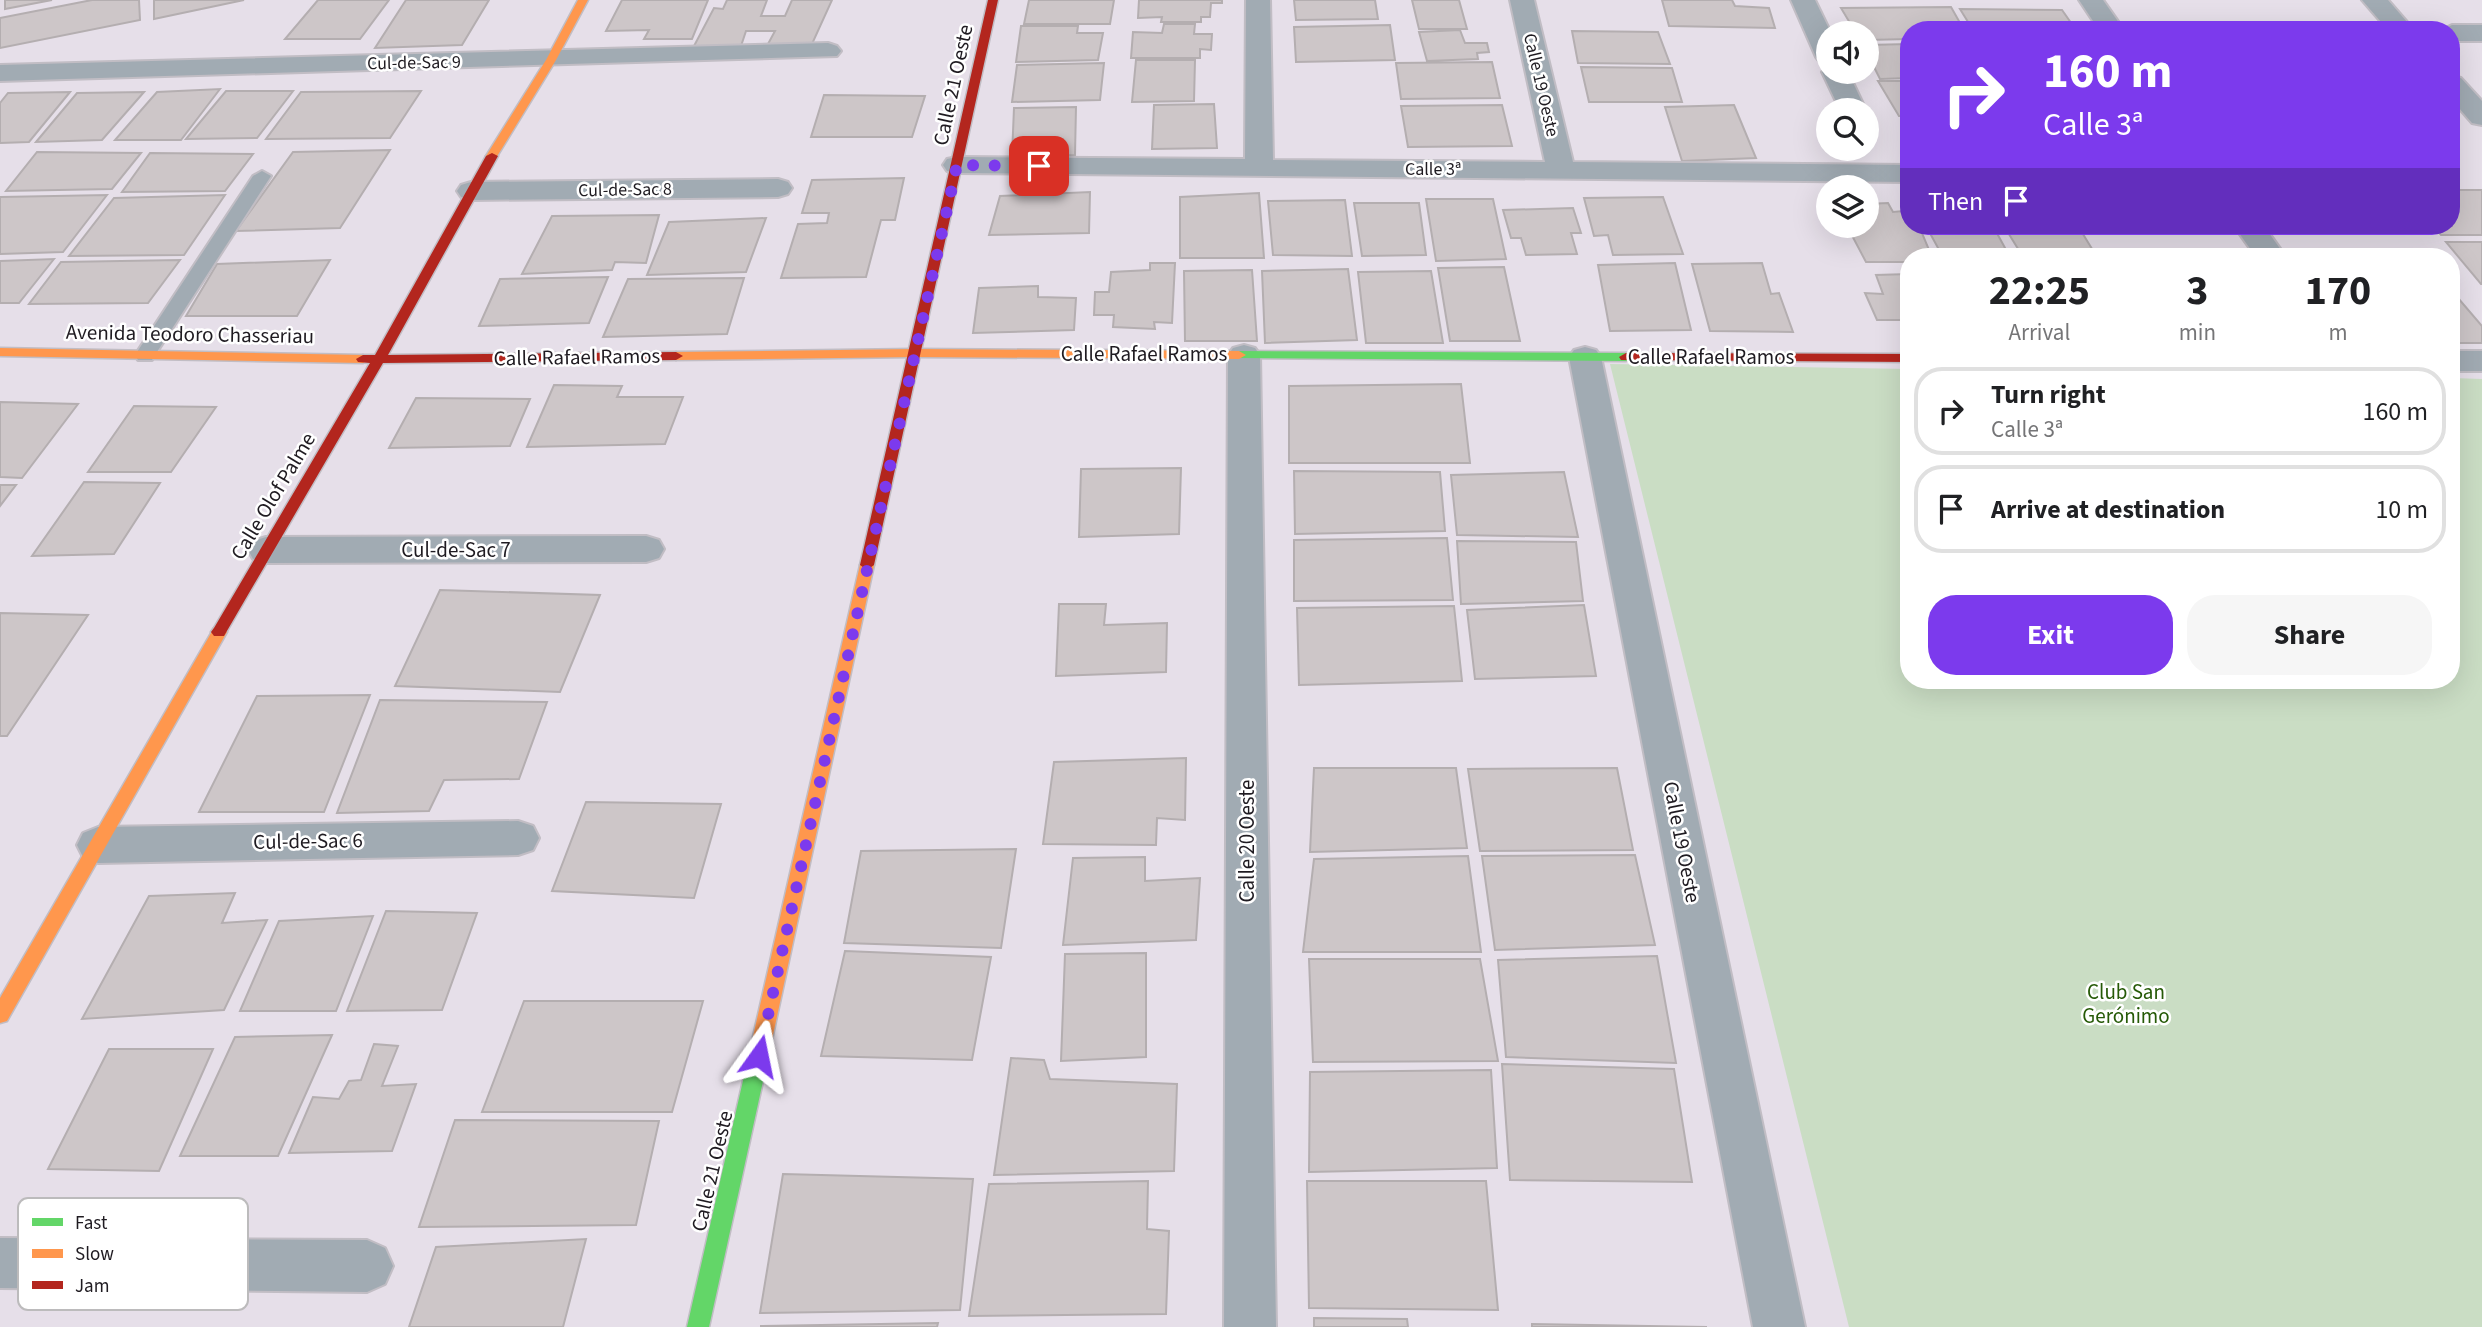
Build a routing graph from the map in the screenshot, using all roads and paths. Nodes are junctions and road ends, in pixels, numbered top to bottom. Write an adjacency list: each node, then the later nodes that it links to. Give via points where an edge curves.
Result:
1 (583, 0): 14 (street, Calle Olof Palme)
2 (993, 0): 18 (street, Calle 21 Oeste)
3 (1258, 0): 20 (street)
4 (1522, 0): 21 (street, Calle 19 Oeste)
5 (1802, 0): 10 (street)
6 (2091, 0): 8 (street)
7 (2374, 0): 9 (street)
8 (2106, 21)
9 (2394, 21)
10 (1816, 30)
11 (2460, 33): 12 (street)
12 (2482, 33)
13 (828, 51): 14 (street, Cul-de-Sac 9)
14 (551, 60): 15 (street, Cul-de-Sac 9); 24 (street, Calle Olof Palme)
15 (0, 73)
16 (2460, 93): 17 (street)
17 (2482, 117)
18 (957, 165): 20 (street, Calle 3ª); 26 (street, Calle 21 Oeste)
19 (1888, 166): 21 (street, Calle 3ª)
20 (1259, 168): 21 (street, Calle 3ª)
21 (1561, 170)
22 (262, 176): 27 (lane)
23 (778, 188): 24 (street, Cul-de-Sac 8)
24 (471, 191): 31 (street, Calle Olof Palme)
25 (0, 352): 27 (street, Avenida Teodoro Chasseriau)
26 (915, 353): 28 (street, Calle Rafael Ramos); 31 (street, Calle Rafael Ramos); 43 (street, Calle 21 Oeste)
27 (145, 355): 31 (street, Avenida Teodoro Chasseriau)
28 (1244, 355): 29 (street, Calle Rafael Ramos); 44 (street, Calle 20 Oeste)
29 (1585, 357): 30 (street, Calle Rafael Ramos); 45 (street, Calle 19 Oeste)
30 (1900, 358)
31 (379, 359): 35 (street, Calle Olof Palme)
32 (2460, 361): 33 (street)
33 (2482, 361)
34 (646, 549): 35 (street, Cul-de-Sac 7)
35 (266, 550): 37 (street, Calle Olof Palme)
36 (518, 838): 37 (street, Cul-de-Sac 6)
37 (98, 845): 38 (street, Calle Olof Palme)
38 (0, 1014)
39 (0, 1263): 40 (street)
40 (18, 1263)
41 (248, 1265): 42 (street)
42 (367, 1266)
43 (698, 1327)
44 (1250, 1327)
45 (1779, 1327)

